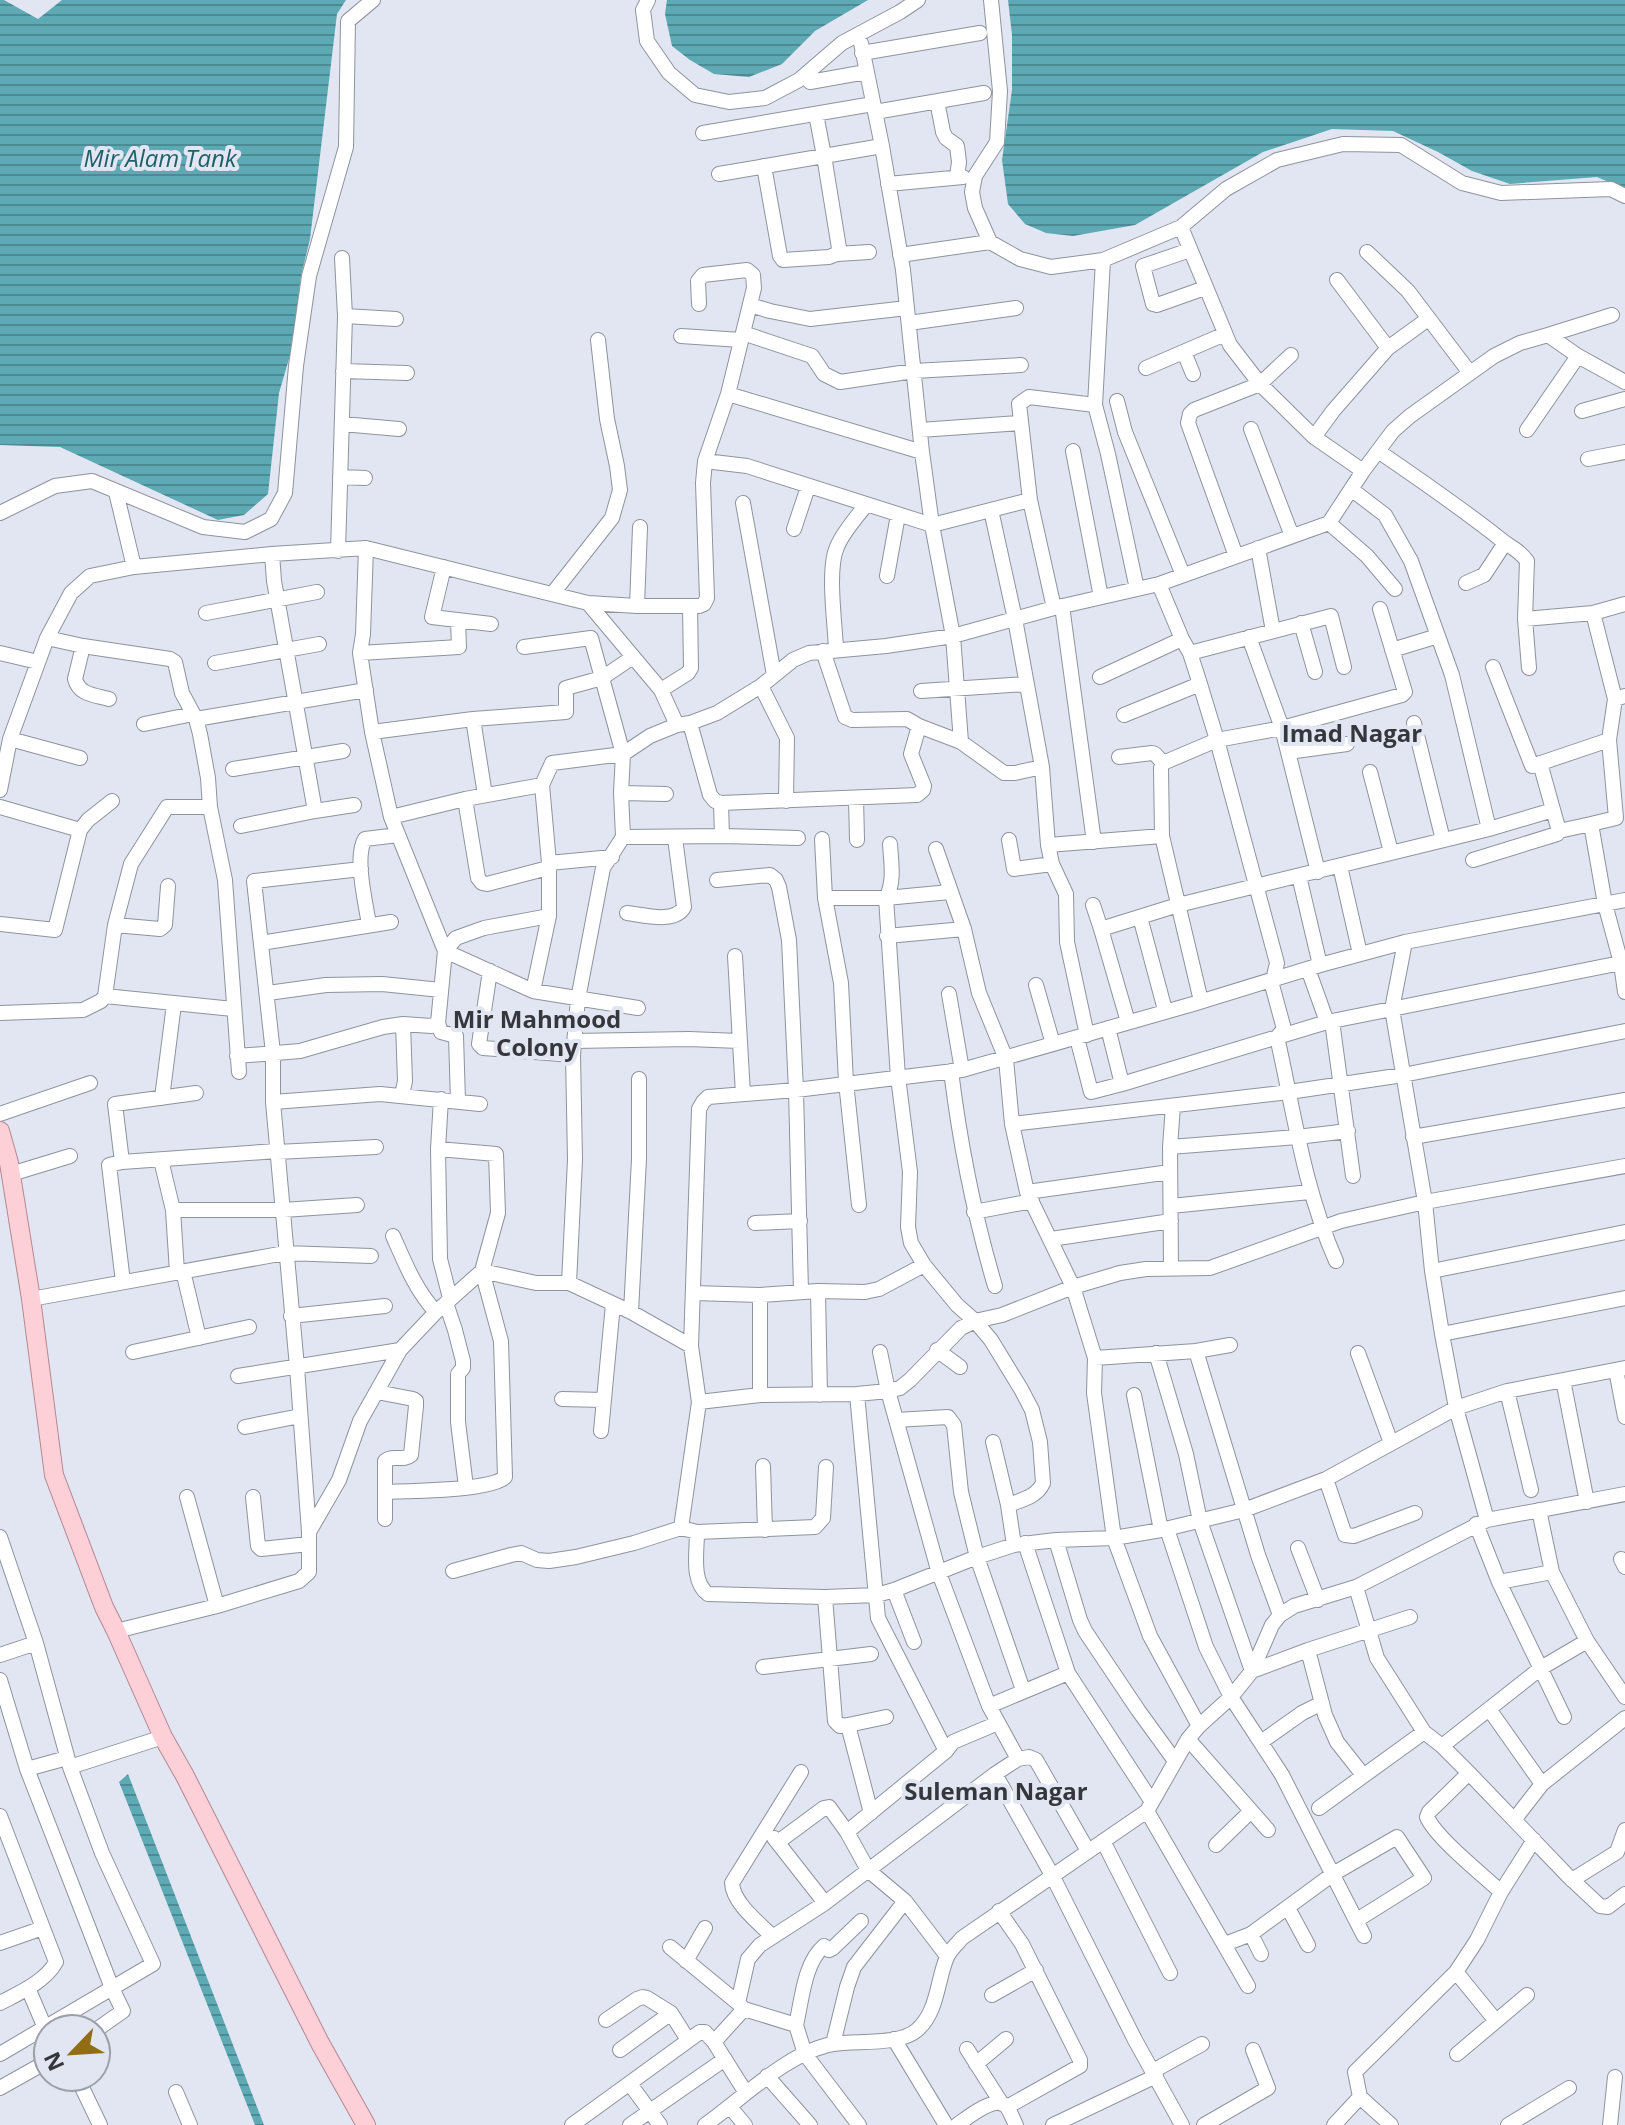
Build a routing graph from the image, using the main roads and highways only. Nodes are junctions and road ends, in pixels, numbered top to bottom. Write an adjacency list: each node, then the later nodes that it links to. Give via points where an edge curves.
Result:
1 (0, 1131): 2 (main road)
2 (3, 1150): 3 (main road, via 31,1299 54,1475 104,1607 163,1737)
3 (366, 2125)

